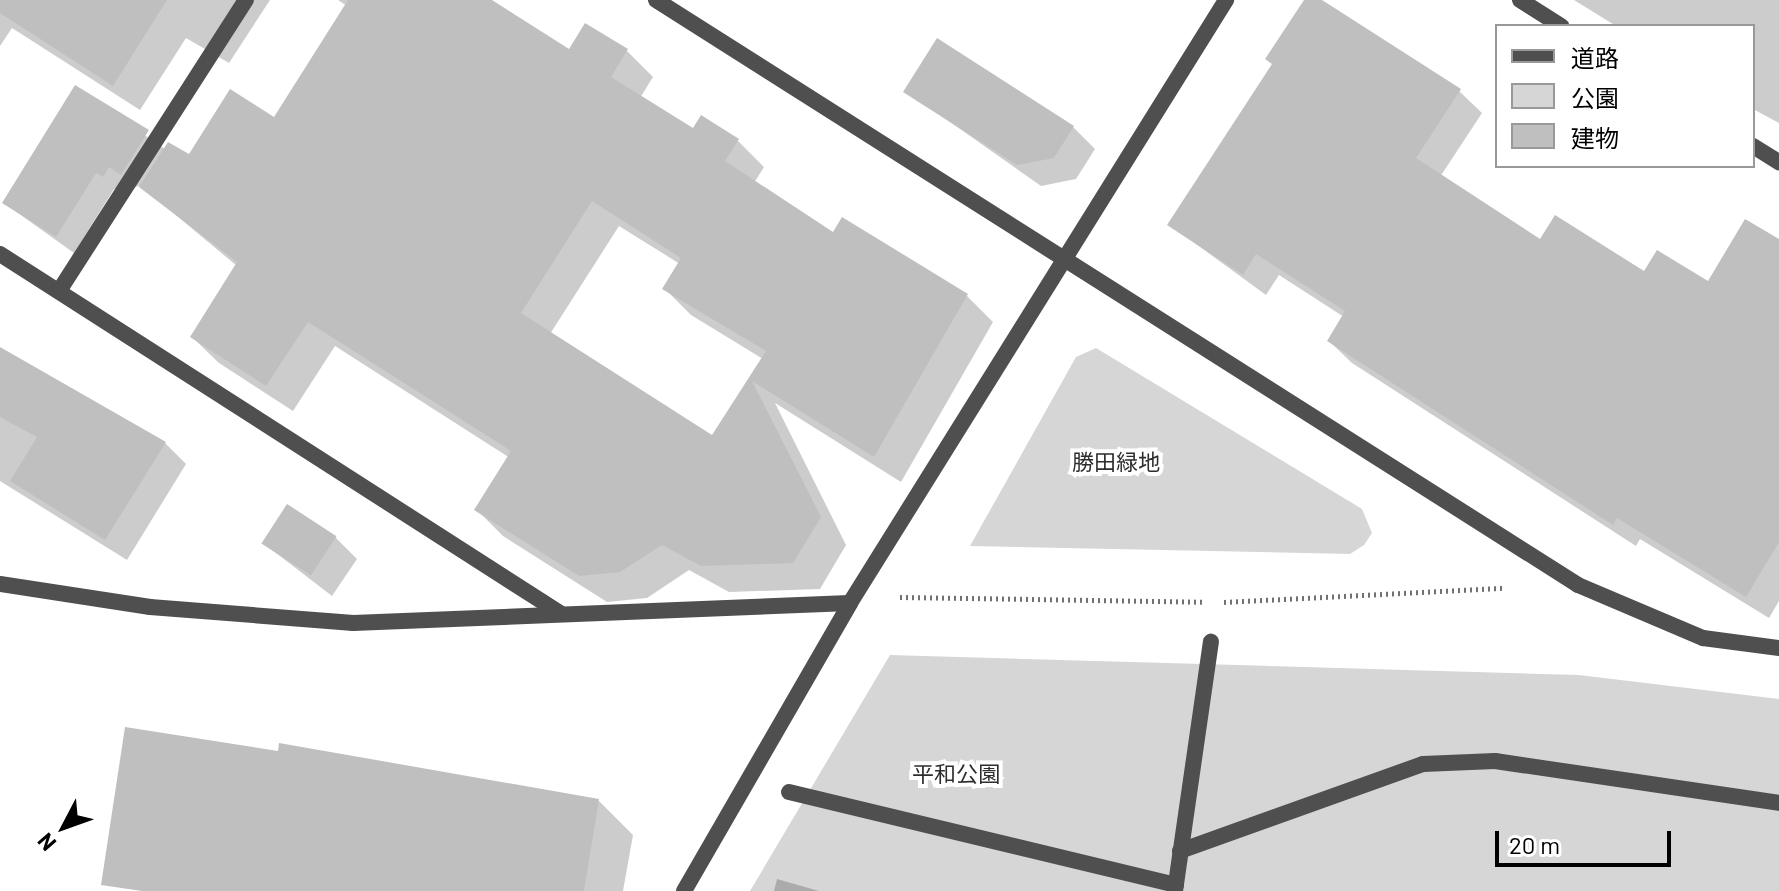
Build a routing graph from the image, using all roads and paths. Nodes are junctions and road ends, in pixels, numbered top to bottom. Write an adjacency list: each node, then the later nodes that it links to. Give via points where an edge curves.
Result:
1 (246, 0): 10 (street)
2 (656, 0): 9 (street)
3 (1226, 0): 9 (street)
4 (1520, 0): 5 (street)
5 (1558, 24)
6 (1755, 147): 7 (street)
7 (1779, 162)
8 (0, 254): 10 (street)
9 (1062, 259): 12 (street); 13 (street)
10 (59, 291): 14 (street)
11 (0, 584): 14 (street, via 150,607 353,623)
12 (1578, 585): 13 (path, via 1363,600 911,596); 16 (street, via 1703,638)
13 (850, 603): 14 (street); 21 (street)
14 (560, 613)
15 (1211, 642): 19 (street)
16 (1779, 648)
17 (789, 792): 20 (street)
18 (1779, 803): 19 (street, via 1495,761 1423,764)
19 (1180, 851): 20 (street)
20 (1175, 888)
21 (684, 891)

